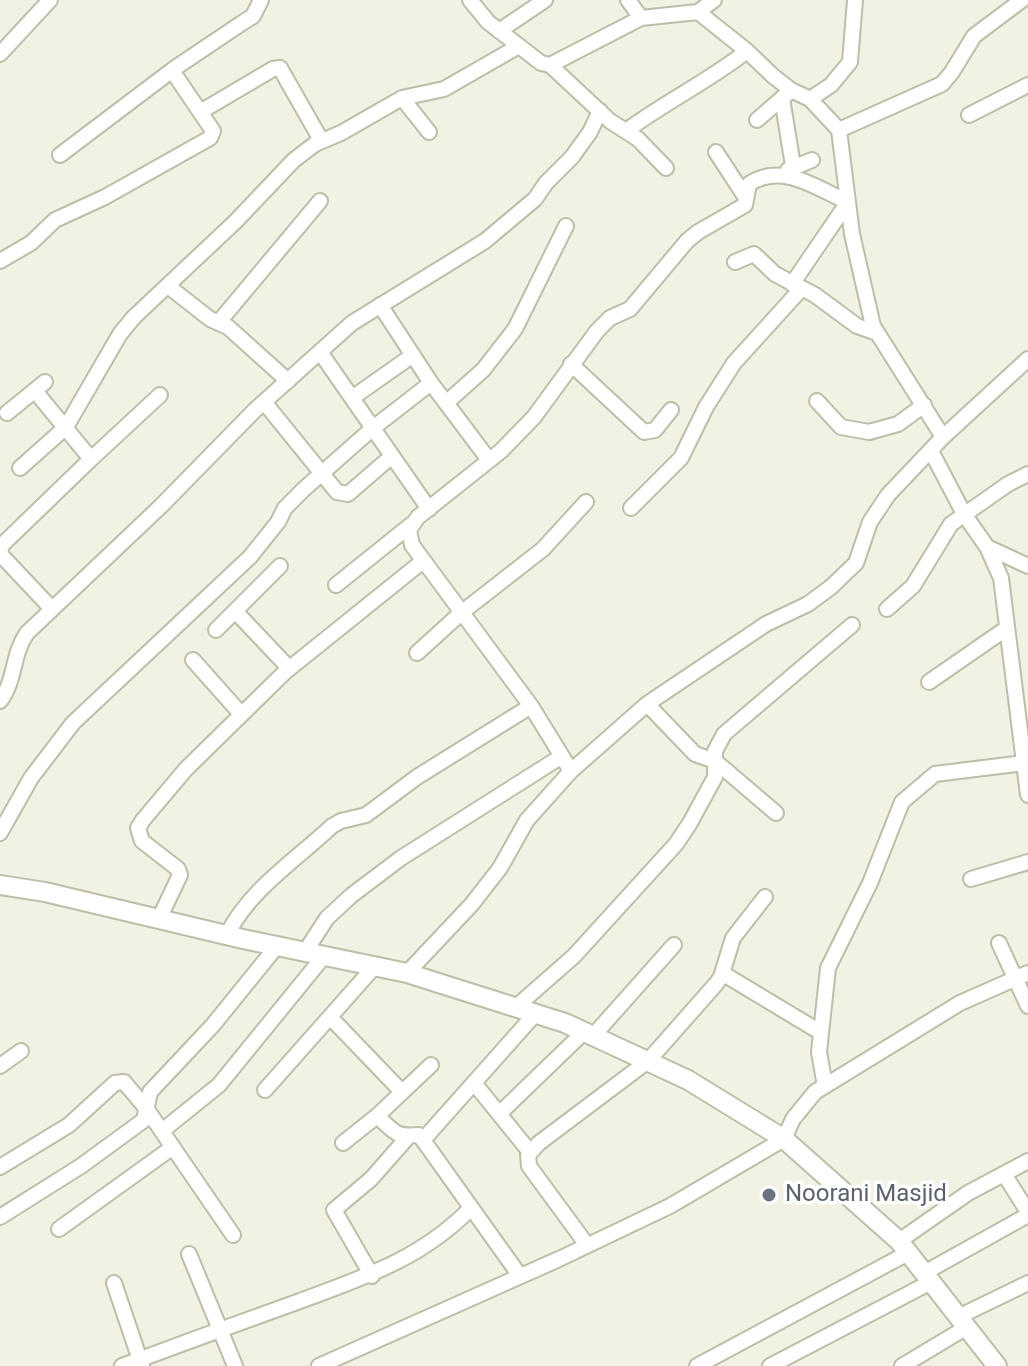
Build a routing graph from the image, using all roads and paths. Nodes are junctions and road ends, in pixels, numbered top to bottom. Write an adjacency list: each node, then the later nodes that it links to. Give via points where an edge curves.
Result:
1 (50, 0): 14 (street)
2 (261, 0): 16 (street, via 253,16)
3 (470, 0): 11 (street)
4 (545, 0): 11 (street)
5 (628, 0): 10 (street)
6 (714, 0): 9 (street)
7 (855, 0): 20 (street, via 850,62)
8 (1022, 0): 25 (street, via 974,36 942,84)
9 (698, 12): 10 (street); 13 (street)
10 (641, 18): 15 (street)
11 (499, 31): 12 (street)
12 (519, 46): 15 (street); 19 (street, via 444,89)
13 (747, 51): 18 (street); 26 (street)
14 (0, 54)
15 (550, 65): 21 (street)
16 (175, 68): 22 (street, via 176,78); 30 (street)
17 (1028, 85): 23 (street)
18 (787, 94): 20 (street); 24 (street); 33 (street)
19 (402, 98): 27 (street); 28 (street)
20 (810, 99): 25 (street)
21 (600, 111): 26 (street); 42 (street, via 572,157 535,199 485,241)
22 (200, 112): 28 (street, via 280,68); 38 (street, via 213,131 210,138 55,220 31,243)
23 (969, 115)
24 (757, 120)
25 (839, 130): 36 (street)
26 (626, 131): 32 (street)
27 (429, 132)
28 (321, 140): 40 (street, via 294,160)
29 (716, 152): 34 (street)
30 (60, 155)
31 (812, 160): 33 (street)
32 (666, 168)
33 (787, 170): 34 (street, via 749,184); 36 (street)
34 (746, 199): 47 (street, via 737,211 687,241 637,303 610,318)
35 (320, 201): 43 (street)
36 (848, 202): 41 (street); 44 (street)
37 (566, 226): 56 (street, via 515,329 483,370)
38 (0, 261)
39 (735, 262): 41 (street, via 754,254)
40 (168, 286): 43 (street); 60 (street, via 120,334)
41 (797, 286): 44 (street, via 857,326); 71 (street, via 734,363 681,458)
42 (380, 305): 45 (street); 46 (street)
43 (218, 323): 50 (street)
44 (877, 333): 57 (street)
45 (320, 352): 50 (street); 53 (street)
46 (413, 355): 51 (street); 53 (street)
47 (571, 364): 58 (street, via 644,432 655,430); 66 (street, via 534,417)
48 (1022, 364): 49 (street); 62 (street)
49 (1028, 380)
50 (288, 381): 55 (street)
51 (431, 383): 56 (street); 61 (street)
52 (160, 395): 65 (street)
53 (352, 398): 61 (street)
54 (817, 401): 57 (street, via 841,427 869,432 898,424)
55 (264, 402): 68 (street); 80 (street)
56 (446, 403): 66 (street)
57 (924, 405): 62 (street)
58 (671, 410)
59 (7, 413): 60 (street, via 40,387)
60 (66, 427): 65 (street); 67 (street)
61 (373, 428): 64 (street); 68 (street)
62 (943, 437): 63 (street)
63 (931, 451): 73 (street); 94 (street, via 878,507 856,563 831,587)
64 (392, 456): 68 (street, via 348,494 337,492); 72 (street)
65 (91, 459): 80 (street, via 0,550)
66 (489, 460): 72 (street)
67 (20, 468)
68 (322, 472): 103 (street, via 285,508 250,557 59,738)
69 (1028, 474): 73 (street)
70 (586, 502): 83 (street, via 543,549)
71 (631, 508)
72 (429, 509): 74 (street)
73 (964, 514): 75 (street); 81 (street, via 951,524 913,586)
74 (412, 524): 76 (street, via 409,536); 79 (street)
75 (987, 547): 78 (street); 85 (street, via 1001,578)
76 (423, 561): 83 (street); 91 (street)
77 (280, 566): 82 (street)
78 (1028, 566)
79 (336, 585)
80 (52, 609): 93 (street, via 21,641 9,689)
81 (887, 609)
82 (235, 611): 86 (street); 91 (street)
83 (461, 613): 87 (street); 95 (street)
84 (852, 625): 98 (street, via 724,734)
85 (1007, 628): 90 (street); 92 (street)
86 (216, 630)
87 (417, 653)
88 (1028, 659): 90 (street)
89 (193, 660): 96 (street)
90 (1011, 664): 99 (street)
91 (289, 668): 96 (street)
92 (929, 682)
93 (0, 701)
94 (647, 704): 98 (street, via 695,754); 100 (street)
95 (531, 706): 97 (street); 109 (street, via 366,815 332,826 249,901)
96 (241, 714): 108 (street, via 138,828 142,841 180,875)
97 (562, 756): 100 (street); 113 (street, via 352,895 327,918)
98 (715, 761): 102 (street); 120 (street, via 715,777 676,844 574,956)
99 (1024, 763): 101 (street); 123 (street, via 935,774 902,802 828,968)
100 (571, 771): 116 (street, via 527,820 472,904)
101 (1028, 795)
102 (776, 813)
103 (0, 833)
104 (1028, 862): 105 (street)
105 (971, 879)
106 (0, 885): 108 (street)
107 (765, 897): 117 (street, via 733,938)
108 (159, 919): 109 (street)
109 (227, 935): 112 (street)
110 (999, 943): 118 (street)
111 (674, 945): 124 (street)
112 (277, 946): 113 (street); 133 (street, via 150,1092)
113 (305, 952): 114 (street)
114 (324, 956): 115 (street); 136 (street, via 219,1085)
115 (375, 966): 116 (street); 122 (street)
116 (407, 973): 120 (street)
117 (722, 973): 123 (street); 126 (street)
118 (1022, 976): 119 (street); 130 (street, via 960,1003)
119 (1028, 1006)
120 (516, 1007): 121 (street)
121 (536, 1013): 124 (street); 129 (street)
122 (330, 1017): 131 (street); 132 (street)
123 (820, 1032): 130 (street)
124 (589, 1034): 126 (street); 134 (street)
125 (21, 1051): 128 (street)
126 (648, 1061): 138 (street); 142 (street)
127 (431, 1065): 132 (street)
128 (0, 1066)
129 (474, 1083): 134 (street); 139 (street)
130 (825, 1086): 138 (street, via 793,1119)
131 (265, 1090)
132 (402, 1092): 135 (street)
133 (146, 1108): 136 (street); 144 (street, via 124,1082 115,1083 69,1125); 148 (street, via 144,1120)
134 (500, 1113): 142 (street)
135 (377, 1116): 137 (street); 140 (street)
136 (162, 1131): 141 (street)
137 (407, 1138): 139 (street, via 419,1135); 154 (street, via 334,1210)
138 (784, 1139): 151 (street, via 670,1206); 152 (street)
139 (423, 1140): 146 (street)
140 (343, 1143)
141 (173, 1147): 149 (street); 150 (street)
142 (530, 1152): 151 (street, via 529,1166)
143 (1028, 1161): 145 (street)
144 (0, 1167)
145 (1004, 1174): 147 (street); 152 (street, via 968,1193)
146 (471, 1208): 154 (street, via 428,1245); 155 (street)
147 (1028, 1214): 156 (street)
148 (0, 1217)
149 (59, 1229)
150 (233, 1235)
151 (587, 1245): 155 (street)
152 (904, 1247): 156 (street); 165 (street)
153 (189, 1254): 160 (street)
154 (372, 1276): 160 (street)
155 (520, 1276): 164 (street)
156 (927, 1277): 159 (street); 166 (street)
157 (114, 1283): 161 (street)
158 (1028, 1283): 159 (street)
159 (962, 1322): 167 (street); 168 (street)
160 (221, 1331): 161 (street); 163 (street)
161 (141, 1363): 162 (street)
162 (122, 1366)
163 (235, 1366)
164 (319, 1366)
165 (697, 1366)
166 (770, 1366)
167 (902, 1366)
168 (997, 1366)

